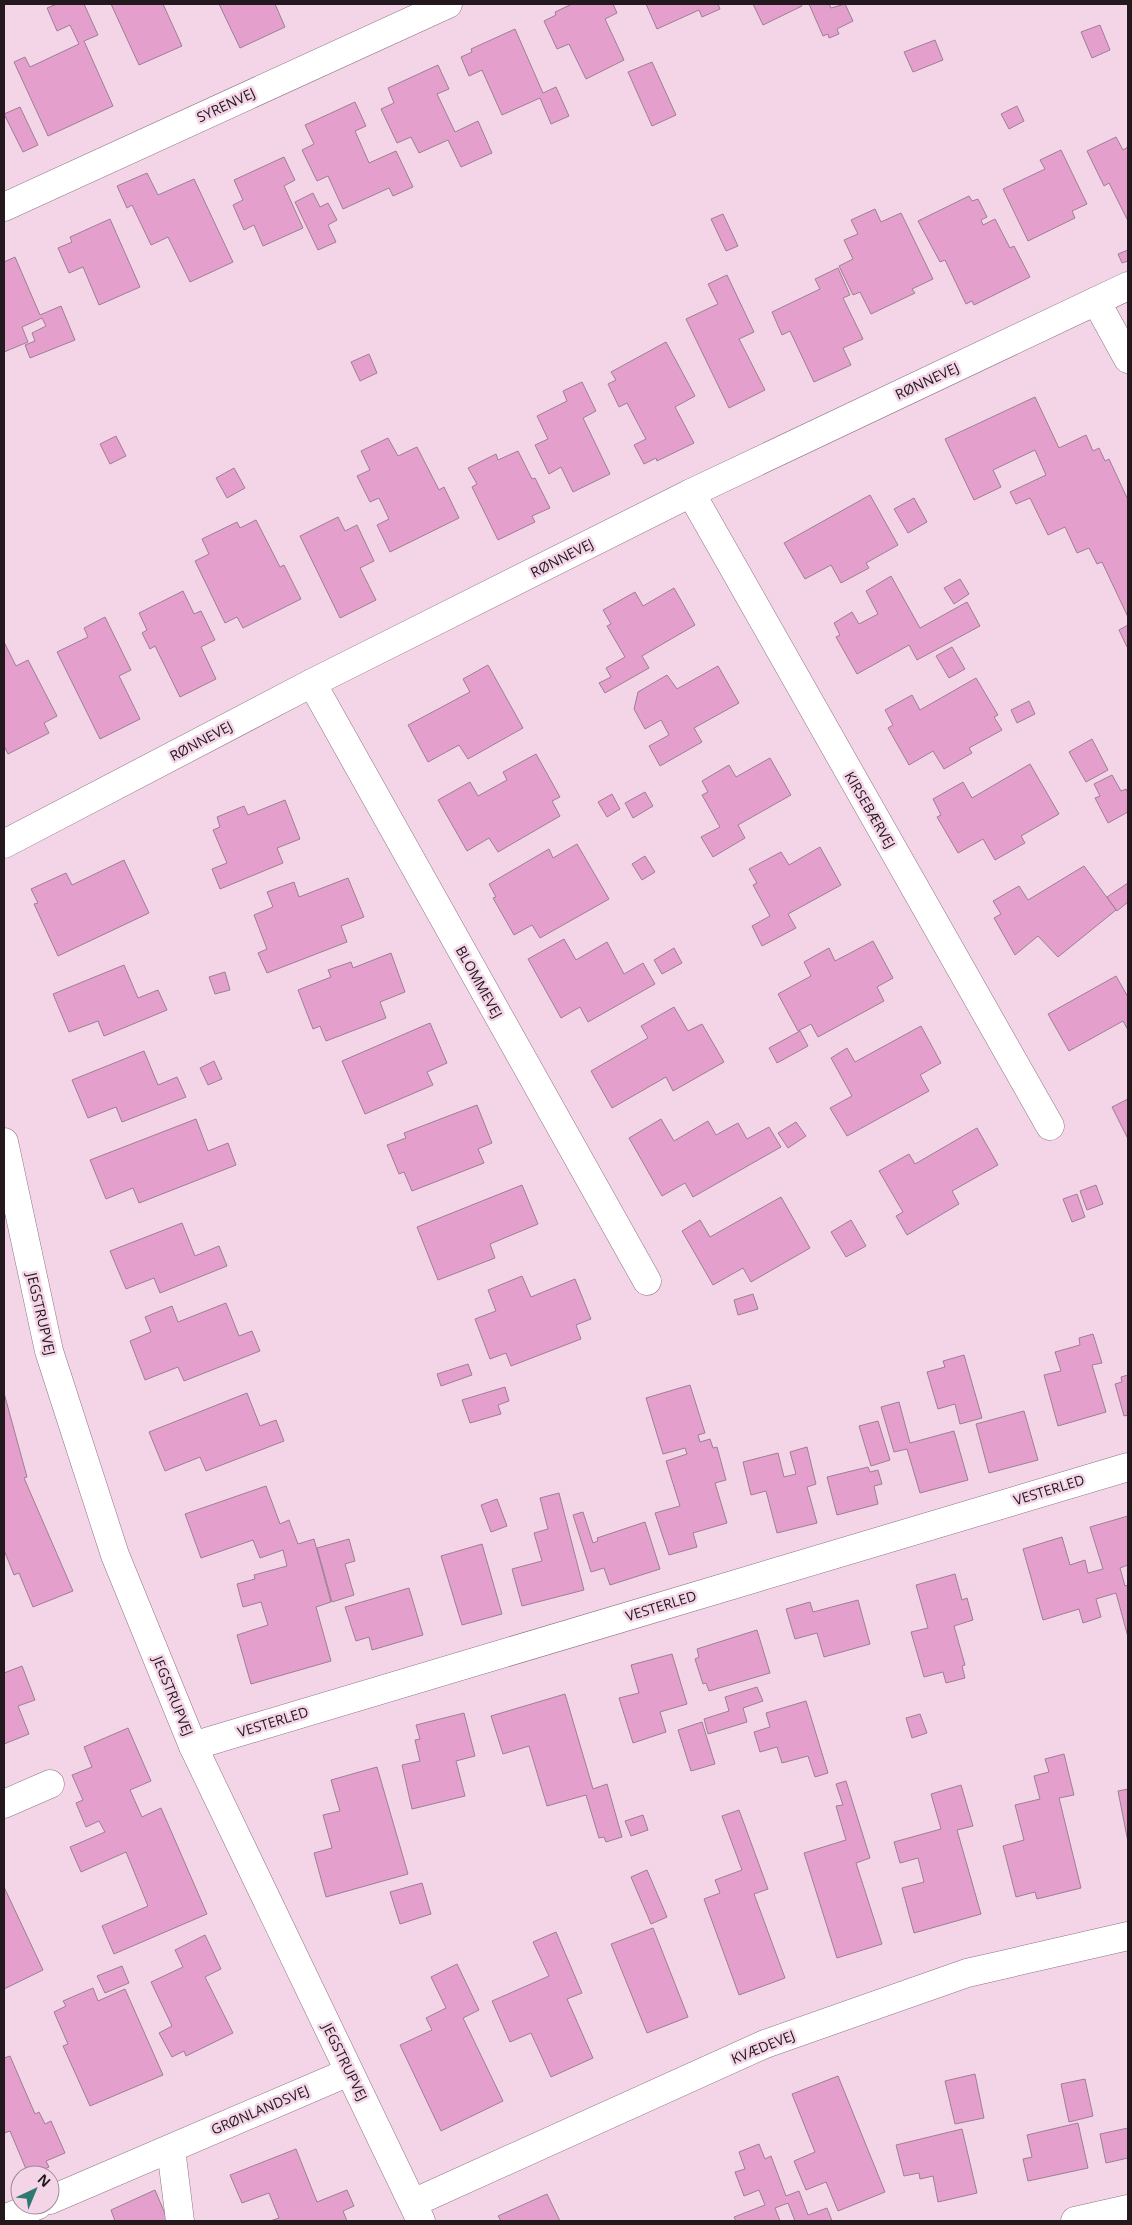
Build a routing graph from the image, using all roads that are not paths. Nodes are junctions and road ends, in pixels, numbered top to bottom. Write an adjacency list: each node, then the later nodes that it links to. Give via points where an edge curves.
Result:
1 (448, 4): 2 (street, SYRENVEJ)
2 (4, 207)
3 (1128, 286): 4 (street, RØNNEVEJ)
4 (1096, 301): 5 (street); 6 (street, RØNNEVEJ)
5 (1128, 359)
6 (691, 493): 7 (street, RØNNEVEJ); 9 (street, KIRSEBÆRVEJ)
7 (312, 683): 8 (street, RØNNEVEJ); 11 (street, BLOMMEVEJ)
8 (4, 844)
9 (1050, 1126)
10 (4, 1142): 13 (street, JEGSTRUPVEJ, via 49,1351 115,1555)
11 (647, 1281)
12 (1128, 1467): 13 (street, VESTERLED)
13 (193, 1746): 17 (street, JEGSTRUPVEJ)
14 (50, 1784): 15 (street)
15 (4, 1804)
16 (1128, 1936): 21 (street, KVÆDEVEJ, via 967,1973 765,2044)
17 (349, 2072): 18 (street, GRØNLANDSVEJ); 21 (street, JEGSTRUPVEJ)
18 (171, 2149): 19 (street, GRØNLANDSVEJ); 22 (street)
19 (60, 2196)
20 (1128, 2209): 23 (street)
21 (417, 2212)
22 (180, 2221)
23 (1076, 2221)

